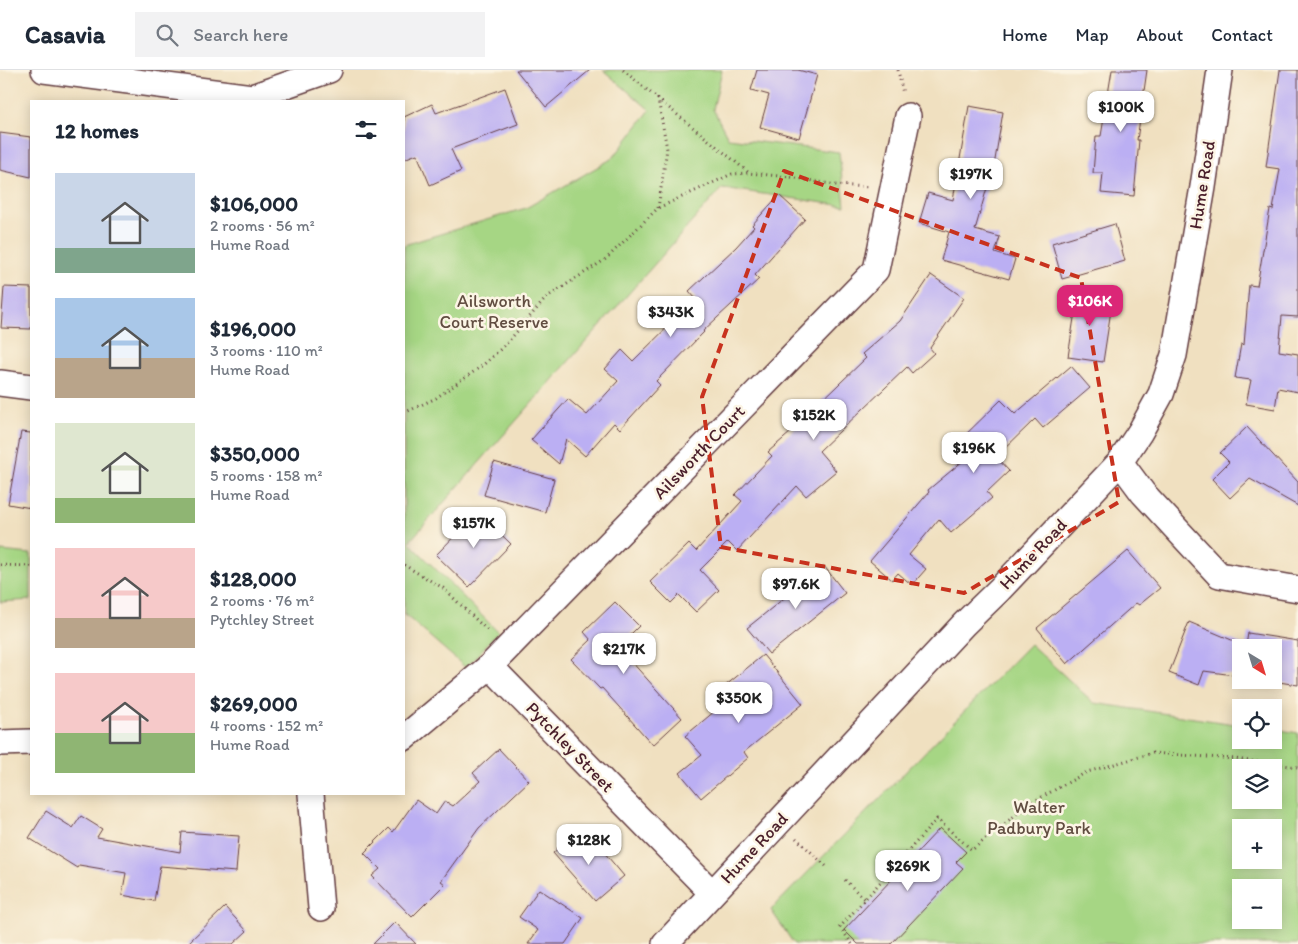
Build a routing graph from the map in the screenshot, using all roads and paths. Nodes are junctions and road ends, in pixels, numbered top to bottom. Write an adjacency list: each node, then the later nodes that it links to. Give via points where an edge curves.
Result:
1 (44, 70): 2 (street, via 252,97)
2 (329, 70)
3 (623, 70): 5 (path)
4 (1220, 70): 13 (street, Hume Road, via 1174,355 1161,394)
5 (658, 99): 7 (path); 9 (path, via 667,149)
6 (908, 116): 8 (street, Ailsworth Court)
7 (748, 173): 8 (path, via 836,185); 9 (path, via 732,174)
8 (893, 188): 18 (street, Ailsworth Court, via 876,270)
9 (658, 208): 12 (path, via 606,258 547,297 482,366 436,398)
10 (0, 383): 11 (street)
11 (30, 387)
12 (405, 413)
13 (1120, 462): 17 (street, via 1143,493 1219,575); 28 (street, Hume Road)
14 (0, 565): 15 (path)
15 (30, 566)
16 (405, 566): 18 (path, via 443,588)
17 (1298, 589)
18 (508, 648): 19 (street, Ailsworth Court)
19 (490, 666): 20 (street, Ailsworth Court); 28 (street, Pytchley Street)
20 (405, 737)
21 (30, 742): 22 (street)
22 (0, 743)
23 (1298, 767): 29 (path, via 1153,753 1087,772 1029,804 972,850 937,819)
24 (311, 795): 30 (street)
25 (794, 836): 26 (path)
26 (827, 867)
27 (845, 880): 29 (path)
28 (712, 893): 31 (street, Hume Road)
29 (865, 900): 32 (path, via 840,927)
30 (321, 908)
31 (665, 944)
32 (852, 944)

